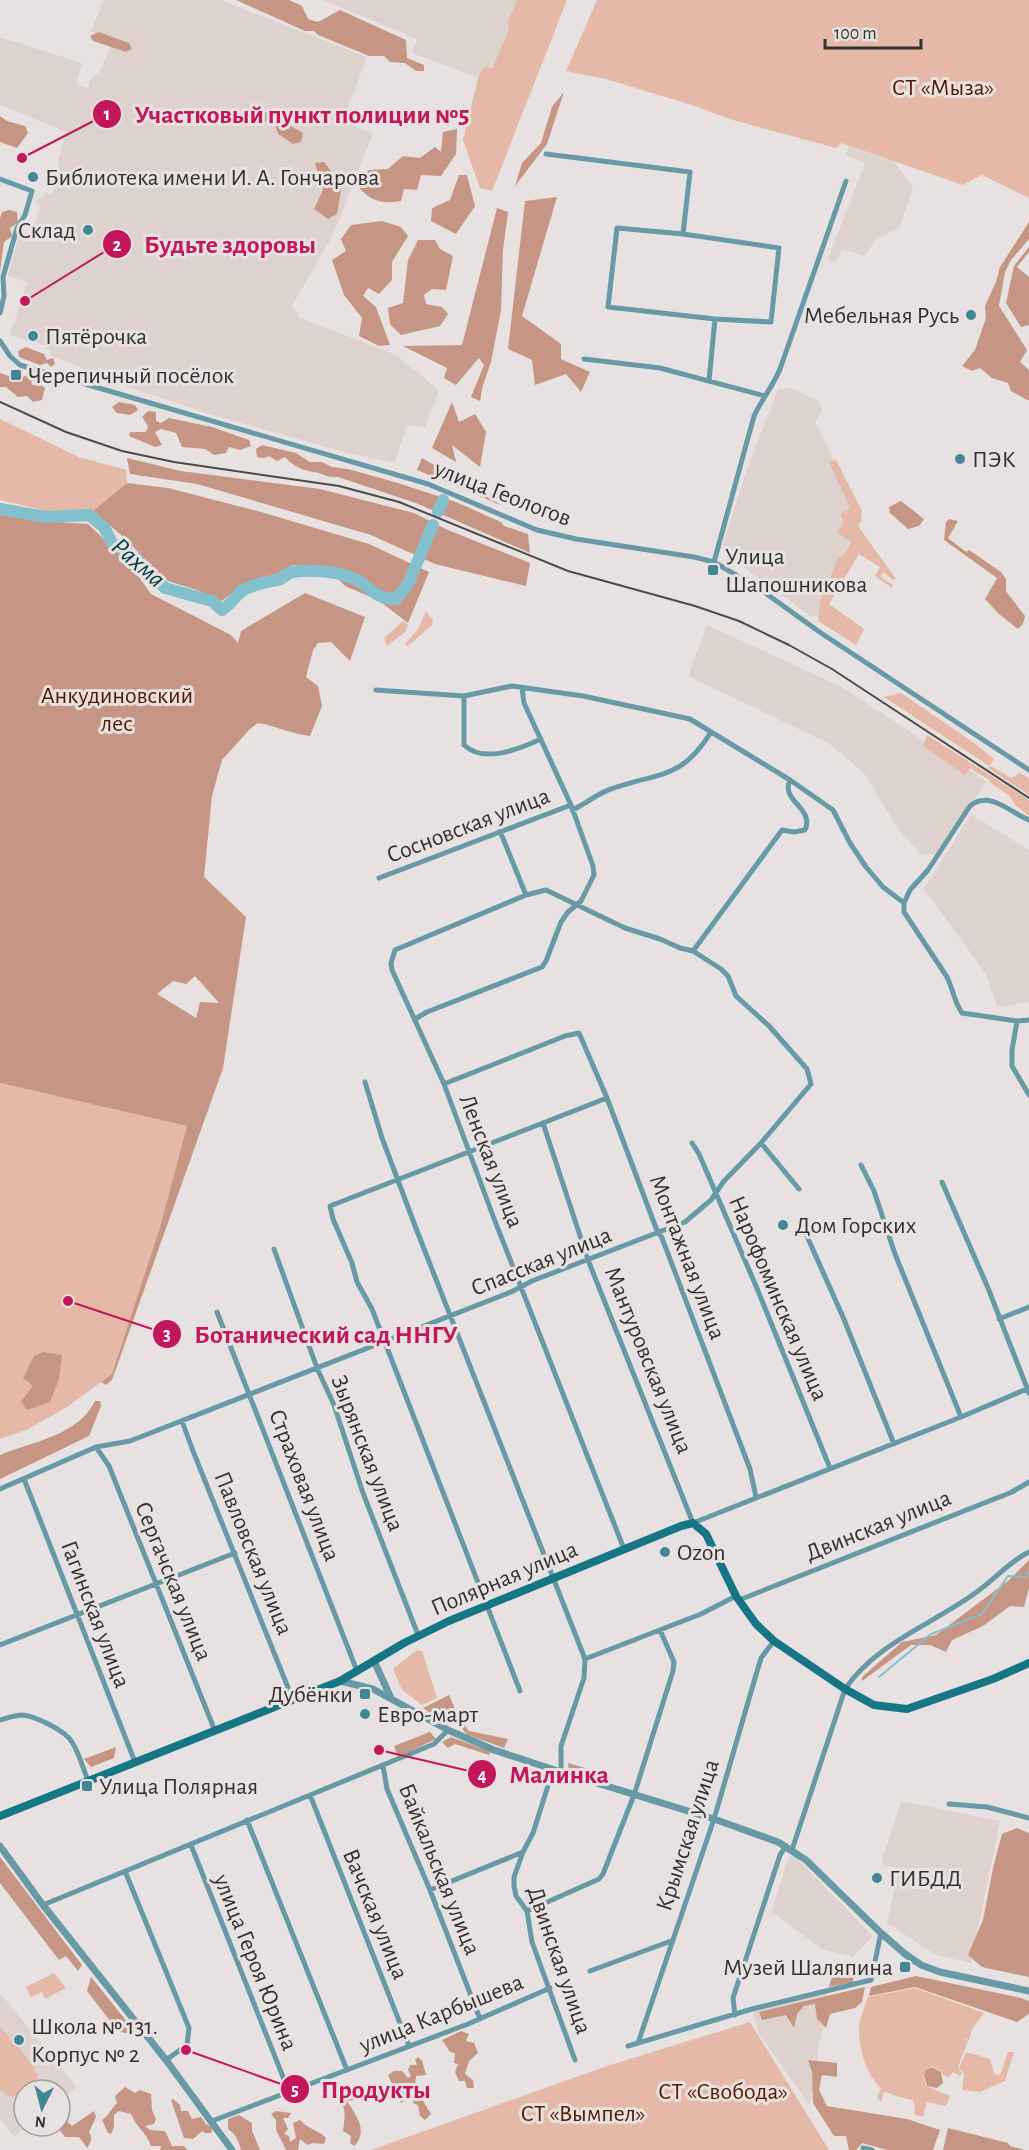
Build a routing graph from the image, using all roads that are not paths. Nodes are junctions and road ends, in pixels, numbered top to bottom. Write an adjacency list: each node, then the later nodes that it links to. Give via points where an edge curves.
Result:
1 (546, 154): 4 (street, via 690,172)
2 (0, 180): 5 (street, via 32,191 25,215 16,228 3,277)
3 (846, 181): 10 (street, via 780,369)
4 (683, 234): 6 (street, via 779,248 771,322); 6 (street, via 617,228 608,306)
5 (0, 313)
6 (715, 319): 9 (street)
7 (0, 341): 11 (street, улица Геологов, via 20,365 405,476 537,530)
8 (584, 359): 9 (street, via 660,368)
9 (709, 381): 10 (street)
10 (765, 396): 11 (street, via 754,416)
11 (714, 562): 17 (street, улица Геологов)
12 (522, 687): 14 (street); 15 (street, via 690,719); 16 (street, via 524,703)
13 (376, 690): 14 (street)
14 (464, 696): 16 (street, via 464,745 471,752 516,751)
15 (711, 732): 18 (street); 19 (street, Сосновская улица, via 695,755 678,769 603,792)
16 (541, 739): 19 (street)
17 (1029, 770)
18 (790, 780): 24 (street, via 833,810 866,867); 26 (street, via 787,789 805,814 805,830 782,830)
19 (572, 808): 21 (street, Сосновская улица); 25 (street, via 594,875)
20 (1029, 820): 24 (street, via 992,800 977,801)
21 (500, 831): 22 (street, Сосновская улица); 23 (street)
22 (379, 878)
23 (526, 895): 25 (street, via 554,891); 27 (street, Ленская улица, via 395,950 392,970)
24 (904, 903): 29 (street, via 904,912 947,977 962,1013)
25 (576, 906): 26 (street); 27 (street, via 561,922 546,961 537,970)
26 (693, 951): 36 (street, Спасская улица, via 728,976 736,996 807,1069 811,1084)
27 (415, 1019): 31 (street, Ленская улица)
28 (1029, 1020): 29 (street)
29 (1017, 1021): 32 (street, via 1012,1050 1014,1071)
30 (365, 1082): 39 (street)
31 (444, 1084): 33 (street, Монтажная улица, via 579,1033); 37 (street, Ленская улица)
32 (1029, 1095)
33 (607, 1098): 34 (street); 44 (street, Монтажная улица)
34 (543, 1123): 37 (street); 46 (street, Мантуровская улица)
35 (692, 1143): 42 (street, Нарофоминская улица)
36 (761, 1143): 41 (street); 42 (street, Спасская улица)
37 (469, 1151): 39 (street); 47 (street, Ленская улица)
38 (861, 1165): 56 (street)
39 (398, 1179): 50 (street); 52 (street, via 330,1206 357,1282)
40 (942, 1182): 51 (street)
41 (799, 1189)
42 (716, 1192): 44 (street, Спасская улица, via 686,1222); 60 (street, Нарофоминская улица)
43 (802, 1225): 58 (street)
44 (660, 1233): 46 (street, Спасская улица); 64 (street, Монтажная улица, via 750,1469)
45 (274, 1248): 53 (street, Зырянская улица)
46 (588, 1260): 47 (street, Спасская улица); 65 (street, Мантуровская улица)
47 (521, 1286): 50 (street, Спасская улица); 66 (street, Ленская улица)
48 (1029, 1307): 51 (street)
49 (217, 1312): 55 (street, Страховая улица)
50 (451, 1316): 52 (street, Спасская улица); 69 (street)
51 (999, 1319): 54 (street)
52 (385, 1341): 53 (street, Спасская улица); 72 (street)
53 (317, 1368): 55 (street, Спасская улица); 75 (street, Зырянская улица)
54 (1028, 1390): 56 (street, Полярная улица)
55 (250, 1393): 57 (street, Спасская улица); 81 (street, Страховая улица)
56 (961, 1417): 58 (street, Полярная улица)
57 (183, 1421): 59 (street, Спасская улица, via 130,1441); 68 (street, Павловская улица)
58 (894, 1444): 60 (street, Полярная улица)
59 (96, 1447): 61 (street, Спасская улица); 70 (street, Сергачская улица, via 109,1466)
60 (830, 1468): 64 (street, Полярная улица)
61 (24, 1479): 63 (street, Спасская улица); 73 (street, Гагинская улица)
62 (1029, 1482): 71 (street, Двинская улица)
63 (0, 1489)
64 (756, 1497): 65 (street, Полярная улица)
65 (693, 1523): 66 (main road, Полярная улица); 71 (main road, Мантуровская улица, via 706,1534)
66 (624, 1549): 69 (main road, Полярная улица)
67 (1029, 1552): 83 (street, via 978,1591 893,1642)
68 (235, 1553): 70 (street); 86 (street, Павловская улица)
69 (553, 1578): 72 (main road, Полярная улица); 78 (street)
70 (155, 1584): 73 (street); 89 (street, Сергачская улица)
71 (738, 1598): 74 (street, Двинская улица); 76 (main road, Мантуровская улица)
72 (488, 1604): 75 (main road, Полярная улица); 84 (street)
73 (78, 1615): 77 (street); 90 (street, Гагинская улица)
74 (660, 1630): 78 (street, Двинская улица); 95 (street, via 674,1662 673,1671)
75 (418, 1635): 79 (main road, Полярная улица)
76 (774, 1641): 83 (main road, Мантуровская улица); 99 (street, Крымская улица, via 758,1668)
77 (0, 1645)
78 (585, 1659): 92 (street, Двинская улица, via 584,1678 561,1746)
79 (374, 1660): 81 (main road, Полярная улица); 85 (street)
80 (1029, 1663): 83 (main road, Мантуровская улица, via 908,1709 874,1705)
81 (357, 1671): 82 (main road, Полярная улица)
82 (340, 1681): 85 (street); 86 (main road, Полярная улица)
83 (846, 1689): 103 (street)
84 (520, 1690)
85 (391, 1698): 88 (street)
86 (293, 1700): 89 (main road, Полярная улица)
87 (0, 1720): 93 (street, via 25,1715 65,1734)
88 (448, 1730): 91 (street, via 434,1744); 92 (street)
89 (215, 1731): 90 (main road, Полярная улица)
90 (135, 1762): 93 (main road, Полярная улица)
91 (383, 1766): 94 (street); 106 (street, Байкальская улица, via 387,1789)
92 (557, 1771): 95 (street); 104 (street, Двинская улица)
93 (88, 1781): 97 (main road, Полярная улица)
94 (310, 1795): 100 (street); 117 (street, Вачская улица)
95 (634, 1795): 99 (street); 108 (street, via 599,1879)
96 (949, 1803): 98 (street, via 987,1807)
97 (0, 1816)
98 (1029, 1818)
99 (714, 1819): 103 (street); 110 (street, Крымская улица)
100 (248, 1820): 101 (street); 121 (street)
101 (191, 1845): 105 (street); 122 (street, улица Героя Юрина)
102 (0, 1846): 107 (street)
103 (789, 1848): 109 (street); 114 (street, via 780,1856 733,1998)
104 (523, 1852): 106 (street); 108 (street, Двинская улица, via 514,1886)
105 (125, 1871): 107 (street); 120 (street, via 189,2028 187,2045)
106 (430, 1890): 115 (street, Байкальская улица)
107 (43, 1905): 120 (street)
108 (527, 1911): 112 (street, Двинская улица, via 532,1942)
109 (880, 1934): 113 (street, via 921,1965); 114 (street, via 871,1980)
110 (671, 1941): 111 (street); 116 (street, Крымская улица)
111 (590, 1971)
112 (549, 1988): 115 (street, улица Карбышева); 119 (street, Двинская улица)
113 (1029, 1991)
114 (735, 2015): 116 (street)
115 (480, 2019): 117 (street, улица Карбышева)
116 (638, 2043): 118 (street)
117 (410, 2046): 121 (street, улица Карбышева)
118 (628, 2046)
119 (575, 2060)
120 (166, 2061): 123 (street)
121 (347, 2070): 122 (street, улица Карбышева)
122 (289, 2092): 123 (street, улица Карбышева)
123 (212, 2121): 125 (street)
124 (863, 2148): 126 (street)
125 (232, 2150)
126 (872, 2150)

